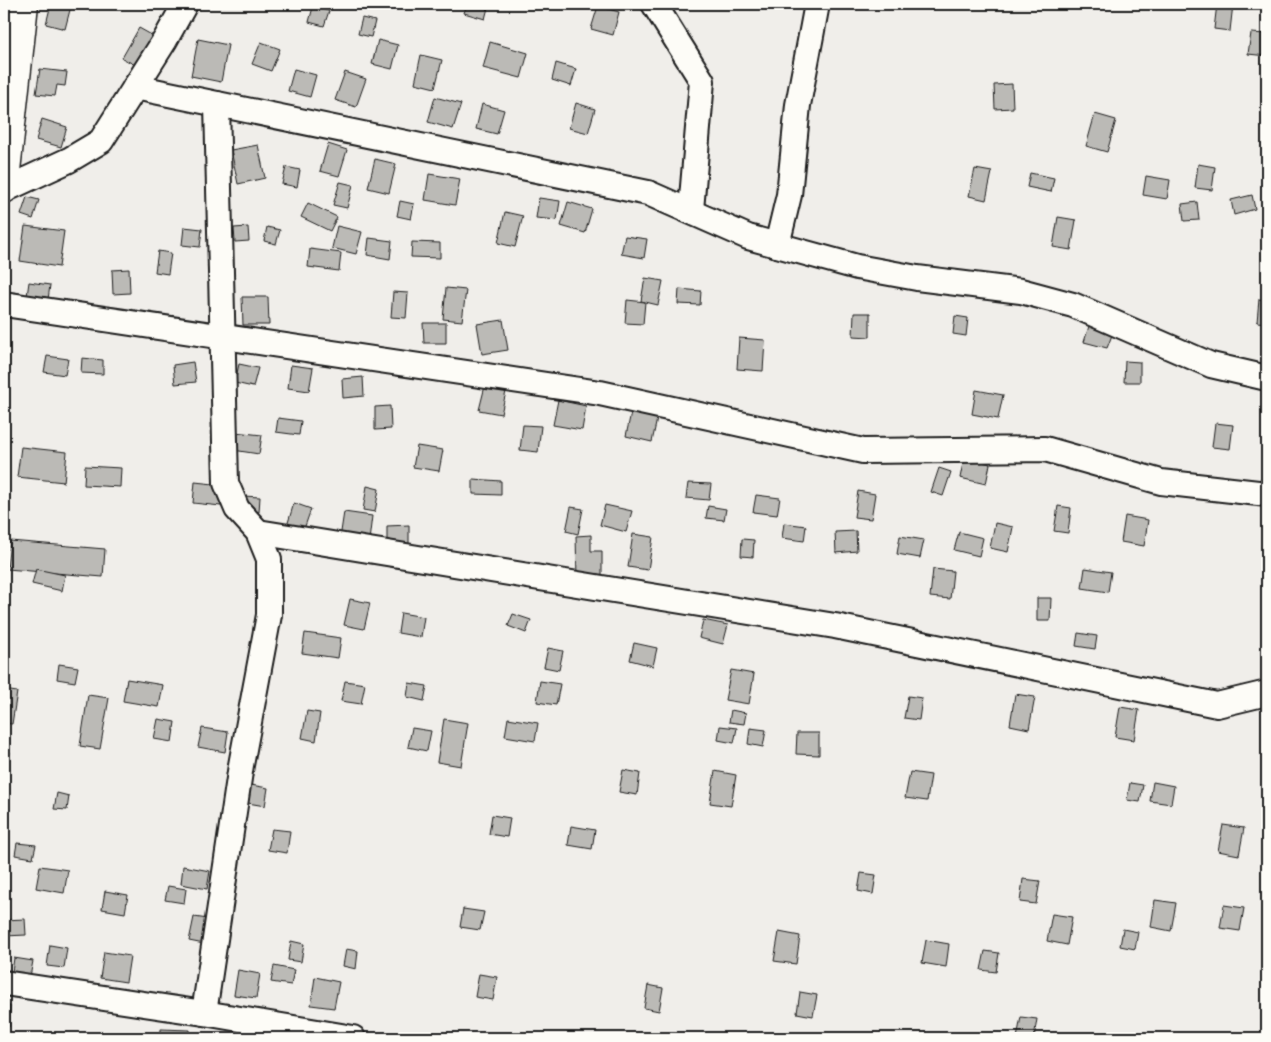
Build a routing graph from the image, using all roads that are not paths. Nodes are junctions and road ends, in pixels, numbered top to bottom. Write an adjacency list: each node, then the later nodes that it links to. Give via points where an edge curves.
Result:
1 (24, 4): 7 (street)
2 (185, 4): 5 (street)
3 (654, 4): 8 (street, via 702,81)
4 (817, 4): 9 (street, via 798,106 789,195)
5 (135, 87): 6 (street); 7 (street, via 101,141 69,160)
6 (216, 104): 8 (street, via 648,193); 11 (street)
7 (4, 190)
8 (691, 210): 9 (street, via 748,237)
9 (776, 245): 12 (street, via 857,267 1021,291 1065,302 1211,365)
10 (4, 304): 11 (street)
11 (222, 335): 13 (street, via 600,393 863,452 1044,449 1161,482); 14 (street, via 226,483 237,509)
12 (1267, 378)
13 (1267, 494)
14 (258, 532): 15 (street, via 836,626 1217,705); 17 (street, via 269,559 269,615 241,765)
15 (1267, 693)
16 (4, 983): 17 (street)
17 (204, 1013): 18 (street)
18 (227, 1017): 19 (street); 20 (street)
19 (238, 1038)
20 (353, 1038)

